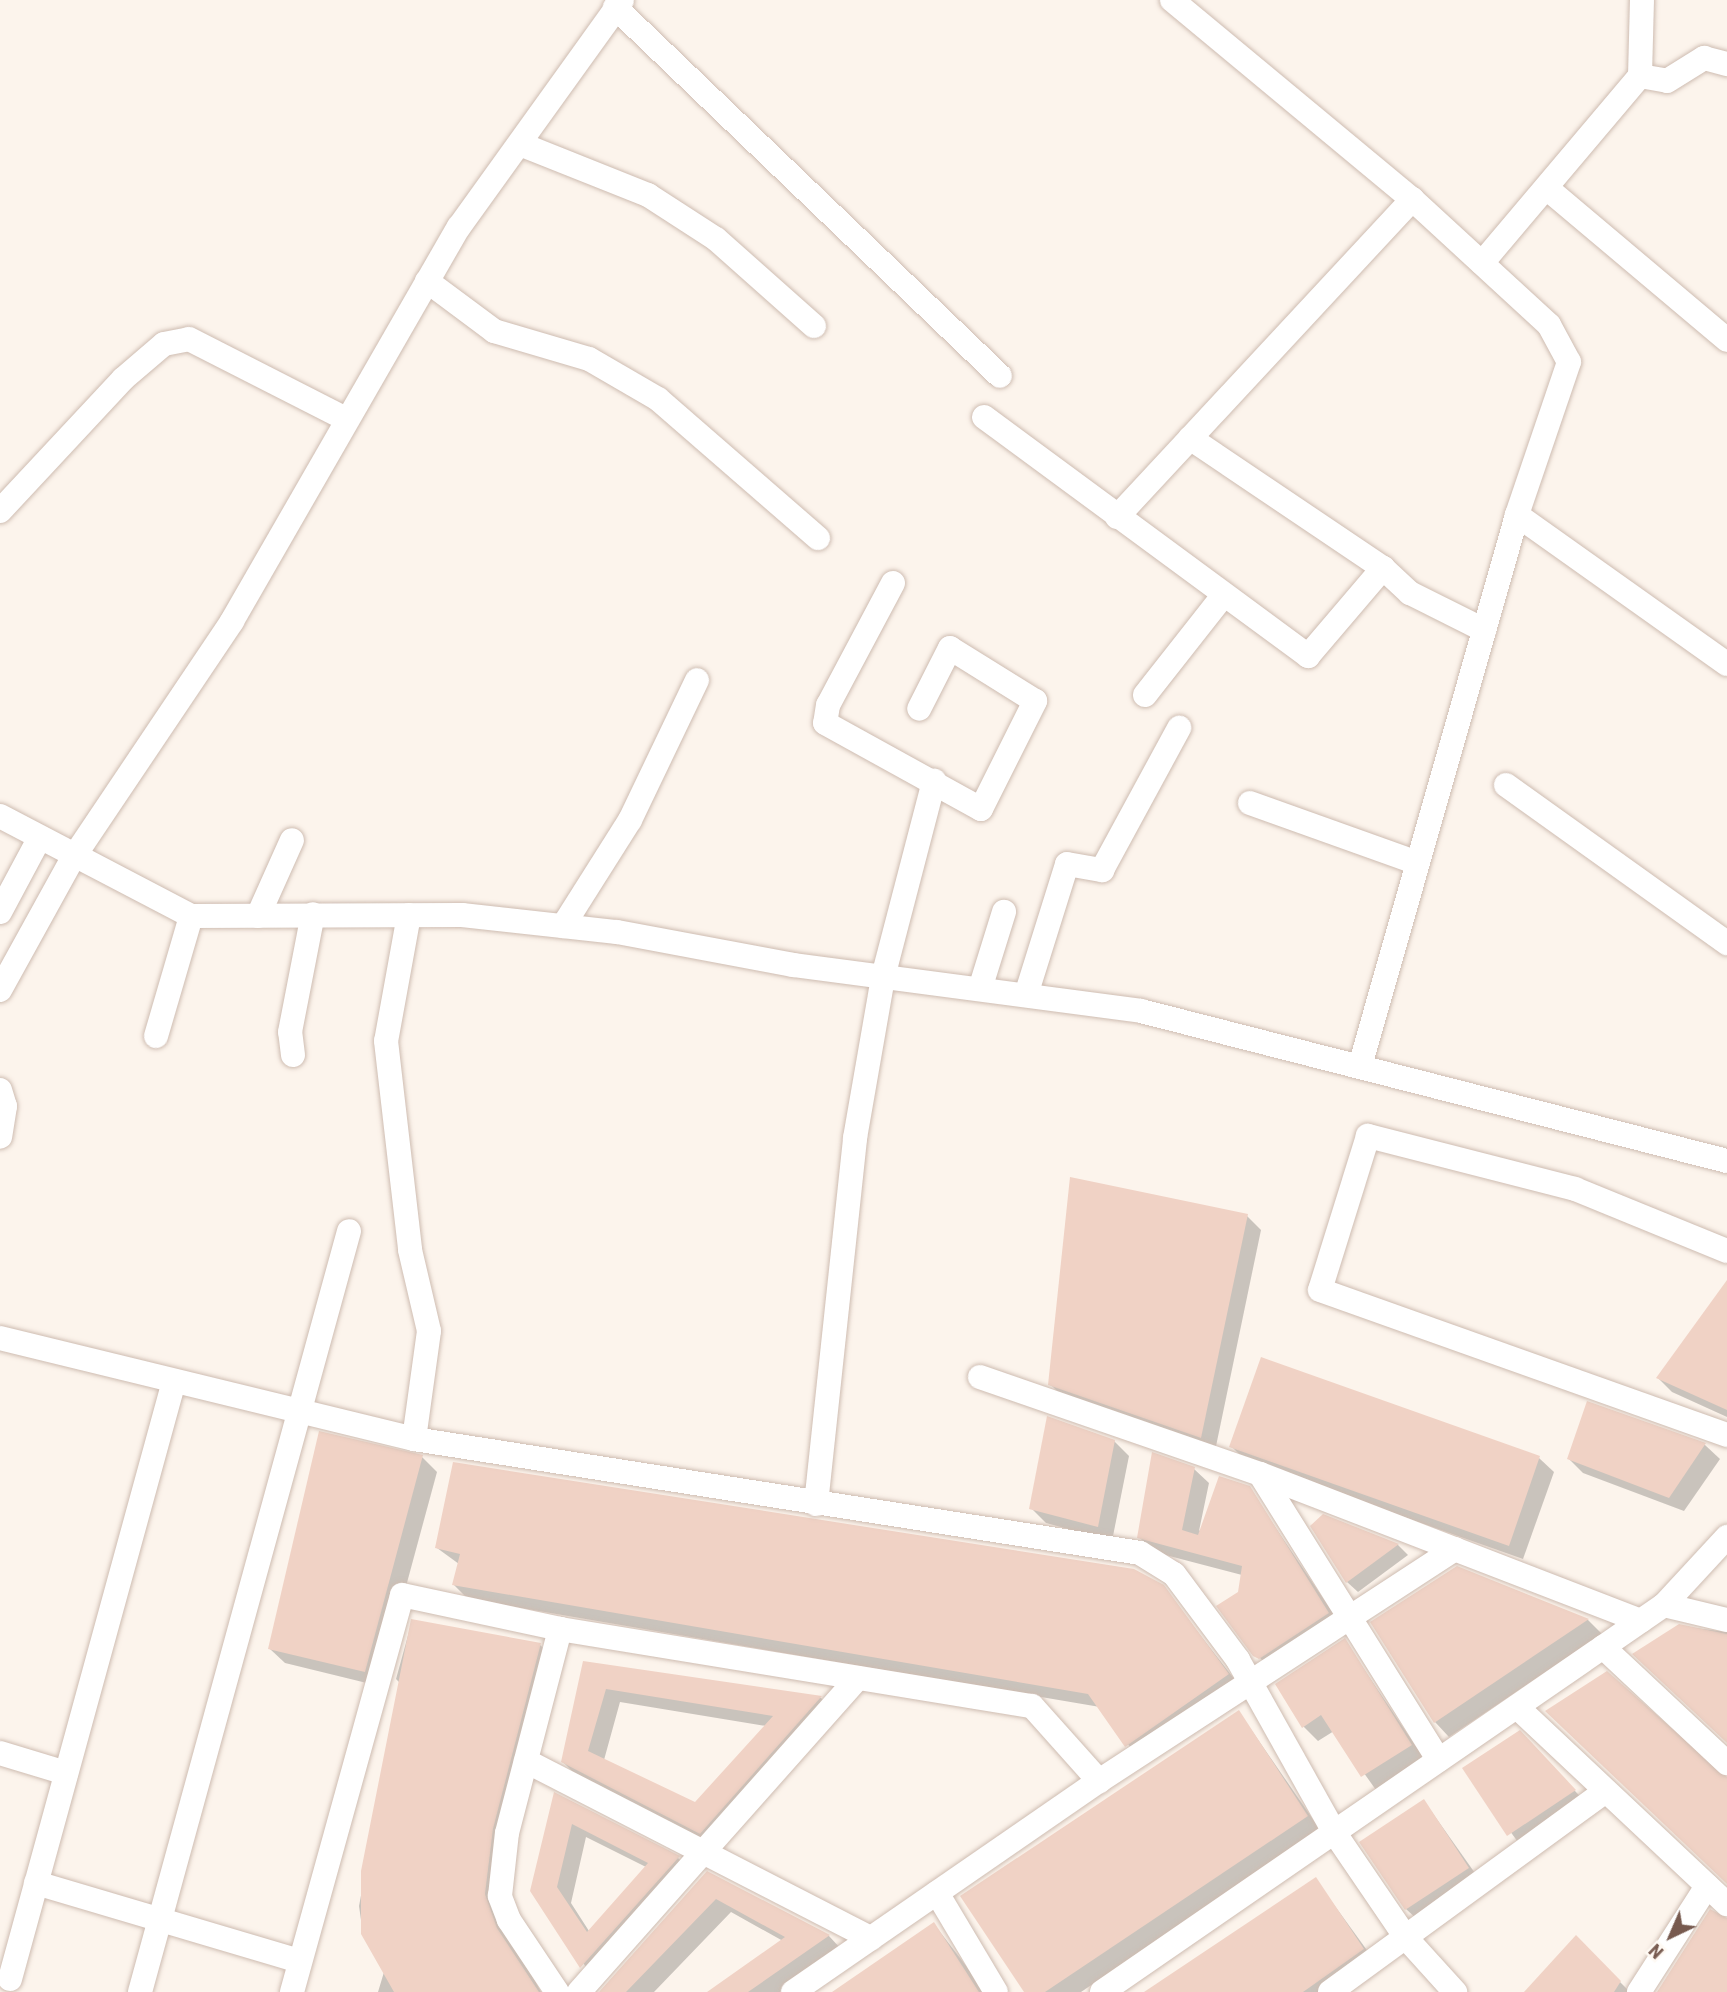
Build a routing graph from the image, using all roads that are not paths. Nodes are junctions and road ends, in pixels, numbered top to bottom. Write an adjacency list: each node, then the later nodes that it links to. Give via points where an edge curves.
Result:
1 (1172, 0): 8 (street)
2 (1642, 0): 5 (street)
3 (618, 4): 6 (street); 13 (street)
4 (1727, 64): 5 (street, via 1704,58 1667,81)
5 (1640, 76): 7 (street)
6 (520, 144): 10 (street); 11 (street, via 541,158 597,170 648,195 716,239)
7 (1549, 190): 9 (street); 12 (street)
8 (1412, 199): 9 (street); 16 (street)
9 (1482, 263): 18 (street, via 1549,325 1569,362)
10 (427, 281): 15 (street); 20 (street, via 495,331 589,359 658,398)
11 (814, 326)
12 (1727, 340)
13 (1000, 376)
14 (984, 417): 19 (street)
15 (346, 419): 17 (street, via 189,339 164,344 123,379); 36 (street, via 232,621)
16 (1190, 438): 19 (street); 21 (street)
17 (0, 511)
18 (1517, 514): 24 (street); 25 (street)
19 (1117, 517): 23 (street)
20 (818, 538)
21 (1383, 568): 23 (street, via 1312,656); 24 (street, via 1410,593)
22 (893, 583): 30 (street, via 828,705 825,723)
23 (1223, 596): 27 (street)
24 (1484, 631): 37 (street)
25 (1727, 664)
26 (697, 680): 44 (street, via 630,820)
27 (1145, 695)
28 (919, 709): 30 (street, via 950,648 1035,701 981,809)
29 (1179, 728): 49 (street, via 1102,870 1067,864)
30 (934, 781): 46 (street)
31 (1506, 785): 45 (street)
32 (1250, 803): 37 (street)
33 (0, 816): 34 (street)
34 (39, 839): 36 (street); 38 (street)
35 (292, 839): 43 (street)
36 (74, 858): 42 (street); 48 (street)
37 (1418, 863): 52 (street)
38 (0, 912)
39 (1004, 912): 47 (street)
40 (313, 914): 41 (street); 43 (street); 51 (street, via 290,1032)
41 (409, 915): 44 (street); 63 (street, via 386,1041 411,1259 429,1331)
42 (191, 916): 43 (street); 50 (street)
43 (258, 916)
44 (562, 926): 46 (street)
45 (1727, 943)
46 (883, 976): 47 (street); 65 (street, via 855,1138)
47 (980, 989): 49 (street)
48 (0, 990)
49 (1026, 996): 52 (street, via 1141,1011)
50 (156, 1036)
51 (293, 1055)
52 (1360, 1066): 55 (street)
53 (0, 1090): 54 (street)
54 (0, 1137)
55 (1727, 1161)
56 (349, 1231): 61 (street)
57 (1727, 1251): 62 (street, via 1575,1189 1368,1136 1320,1290)
58 (0, 1338): 60 (street)
59 (980, 1377): 64 (street)
60 (174, 1381): 61 (street); 81 (street)
61 (300, 1411): 63 (street); 90 (street)
62 (1727, 1435)
63 (414, 1439): 65 (street)
64 (1260, 1474): 67 (street); 70 (street)
65 (816, 1504): 75 (street, via 1140,1553 1174,1574)
66 (1727, 1537): 68 (street)
67 (1455, 1549): 70 (street); 71 (street)
68 (1664, 1605): 69 (street); 71 (street)
69 (1727, 1619)
70 (1351, 1620): 75 (street); 78 (street)
71 (1642, 1621): 73 (street)
72 (560, 1629): 74 (street); 79 (street); 93 (street, via 402,1595)
73 (1603, 1647): 76 (street); 80 (street)
74 (858, 1678): 82 (street, via 1032,1706); 85 (street)
75 (1252, 1685): 82 (street); 84 (street)
76 (1517, 1707): 78 (street); 83 (street)
77 (0, 1753): 81 (street)
78 (1439, 1760): 84 (street)
79 (526, 1761): 85 (street); 97 (street, via 500,1896 509,1920)
80 (1727, 1763)
81 (66, 1773): 86 (street)
82 (1099, 1781): 88 (street)
83 (1606, 1791): 87 (street); 92 (street)
84 (1334, 1832): 92 (street); 101 (street)
85 (704, 1850): 91 (street); 98 (street)
86 (36, 1884): 90 (street); 94 (street)
87 (1707, 1886): 89 (street); 104 (street)
88 (937, 1893): 91 (street); 100 (street)
89 (1727, 1904)
90 (159, 1918): 93 (street); 95 (street)
91 (871, 1938): 99 (street)
92 (1407, 1939): 102 (street); 103 (street)
93 (300, 1961): 96 (street)
94 (9, 1979)
95 (140, 1992)
96 (292, 1992)
97 (557, 1992)
98 (579, 1992)
99 (793, 1992)
100 (996, 1992)
101 (1102, 1992)
102 (1330, 1992)
103 (1455, 1992)
104 (1639, 1992)

